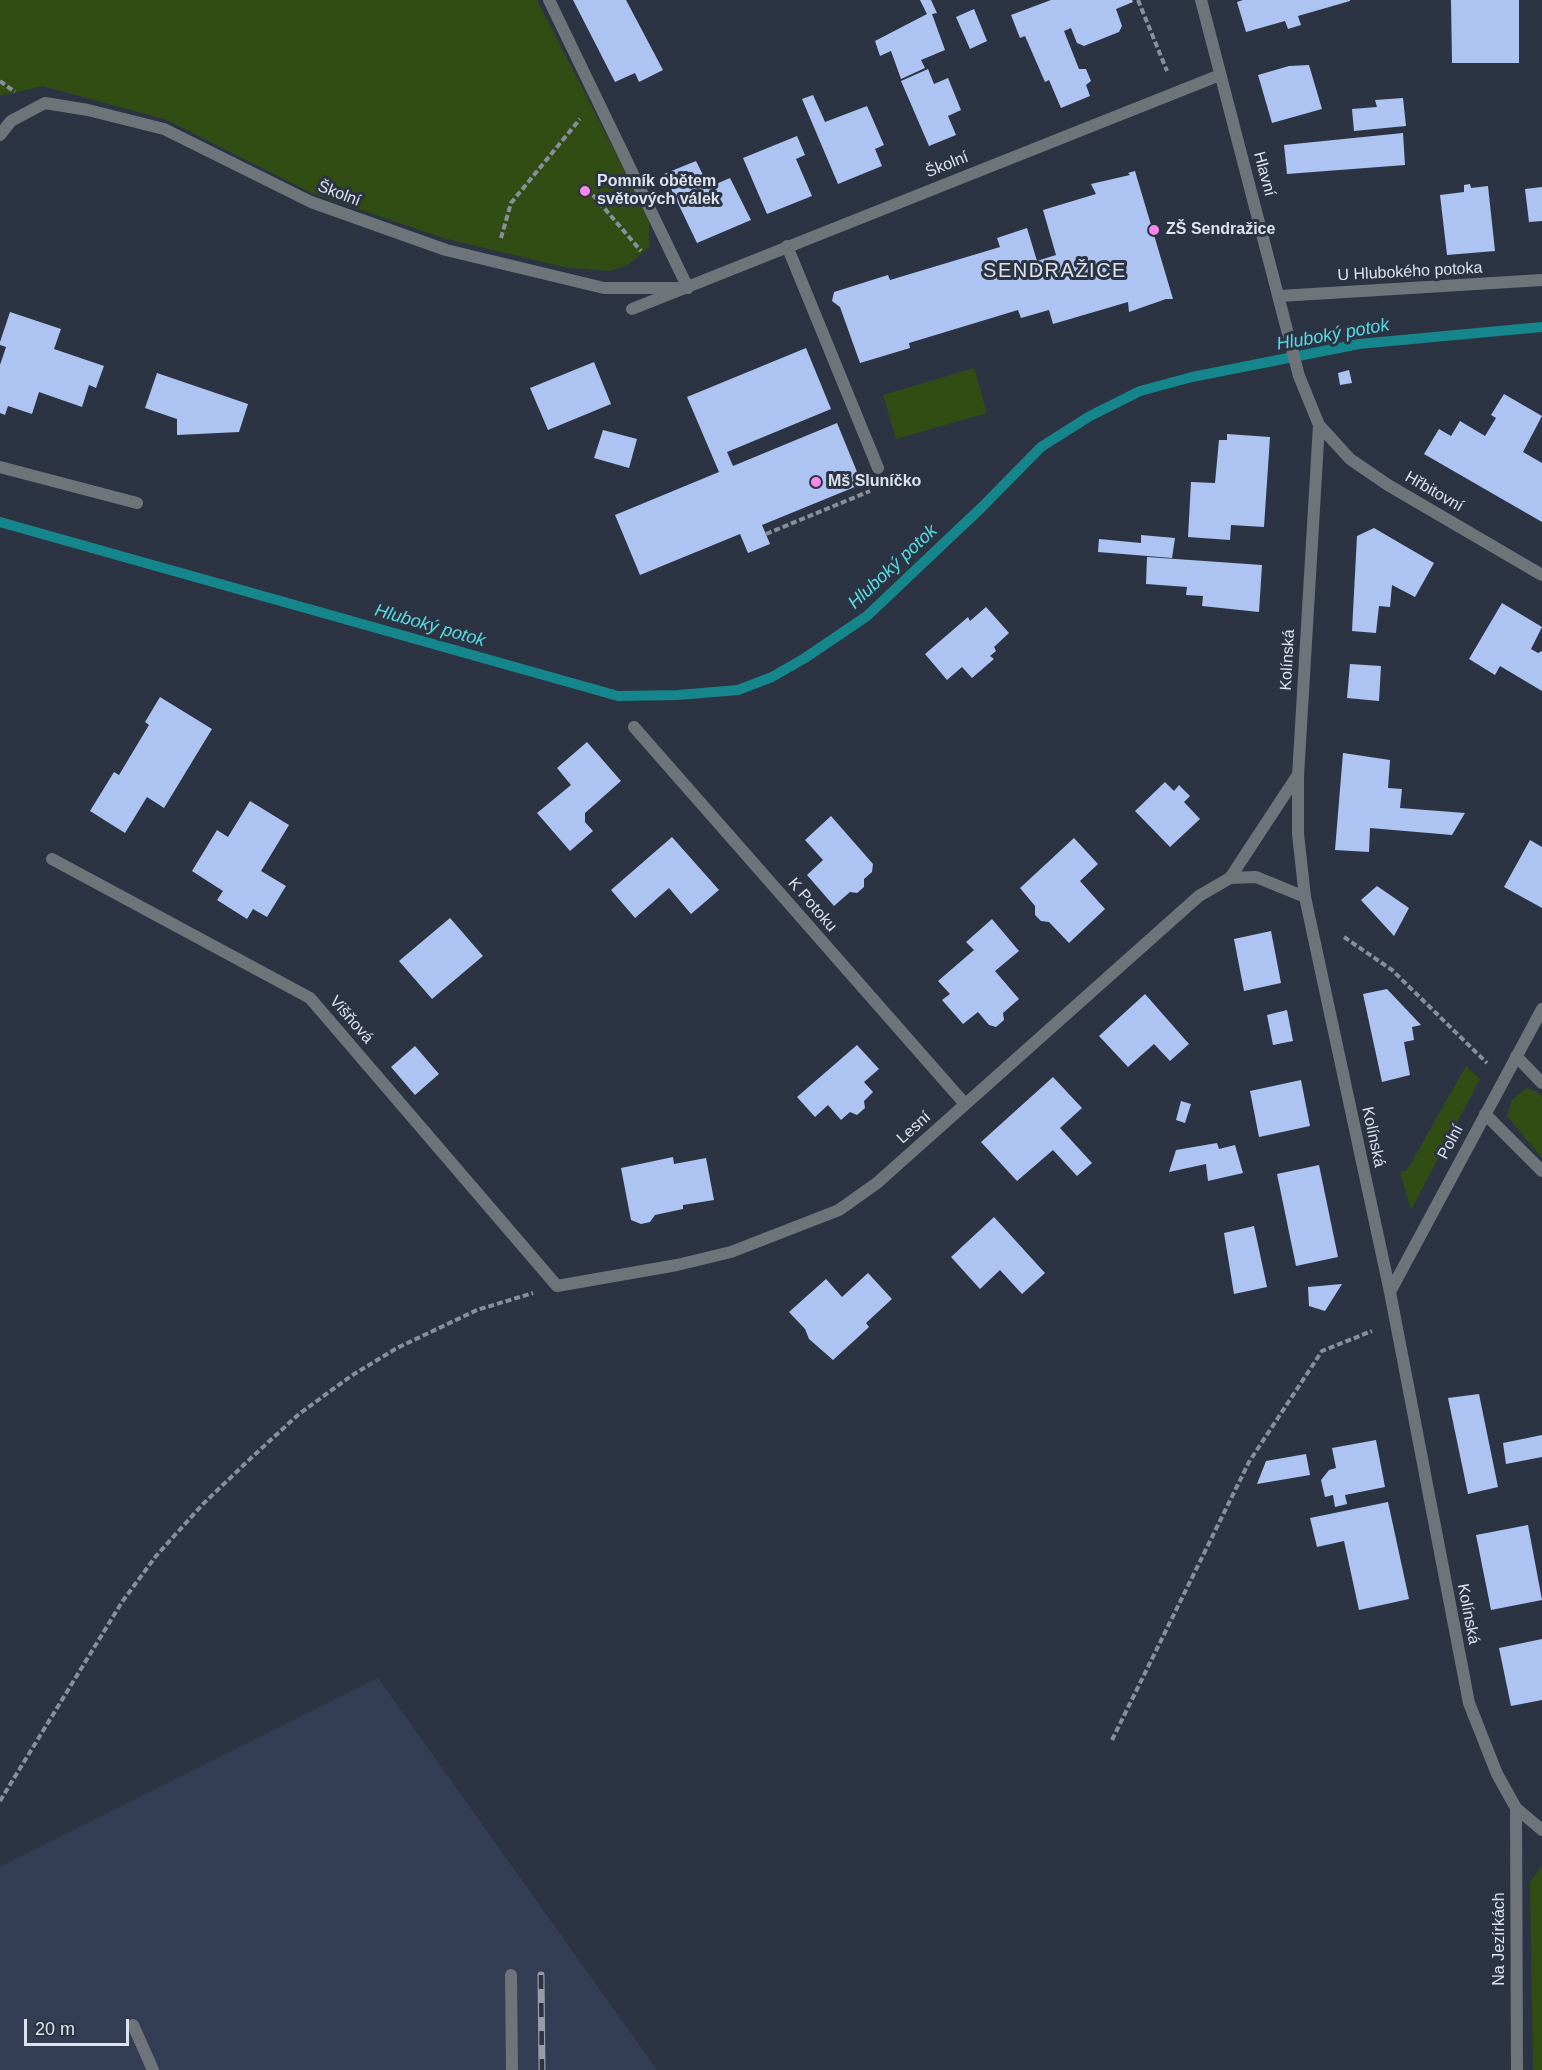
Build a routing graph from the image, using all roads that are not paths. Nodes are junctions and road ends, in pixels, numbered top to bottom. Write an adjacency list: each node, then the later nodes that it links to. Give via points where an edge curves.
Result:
1 (549, 0): 7 (street)
2 (1202, 0): 3 (street, Hlavní)
3 (1220, 75): 5 (street, Školní); 8 (street, Hlavní)
4 (0, 135): 7 (street, Školní, via 11,121 45,103 88,110 164,129 311,202 446,250 604,288)
5 (788, 246): 7 (street, Školní); 12 (street)
6 (1542, 280): 8 (street, U Hlubokého potoka)
7 (688, 288): 9 (street, Školní)
8 (1280, 296): 10 (street, Hlavní, via 1299,376)
9 (632, 309)
10 (1319, 425): 14 (street, Hřbitovní, via 1350,459 1388,485); 16 (street, Kolínská)
11 (0, 467): 13 (street)
12 (878, 468)
13 (137, 503)
14 (1542, 575)
15 (634, 727): 23 (street, K Potoku)
16 (1298, 776): 18 (street, Lesní); 19 (street, Kolínská, via 1298,834)
17 (52, 859): 26 (street, Višňová, via 310,998)
18 (1230, 878): 19 (street, via 1256,877); 23 (street, Lesní, via 1199,896)
19 (1305, 897): 27 (street, Kolínská)
20 (1542, 1008): 21 (street, Polní)
21 (1516, 1056): 22 (street); 24 (street, Polní)
22 (1542, 1083)
23 (965, 1104): 26 (street, Lesní, via 877,1184 838,1210 731,1252)
24 (1485, 1114): 25 (street); 27 (street, Polní)
25 (1542, 1171)
26 (557, 1286)
27 (1390, 1292): 28 (street, Kolínská, via 1469,1702 1497,1774)
28 (1516, 1808): 29 (street, Kolínská); 34 (street, Na Jezírkách)
29 (1542, 1830)
30 (512, 1975): 33 (street)
31 (134, 2025): 32 (street)
32 (153, 2070)
33 (512, 2070)
34 (1517, 2070)

